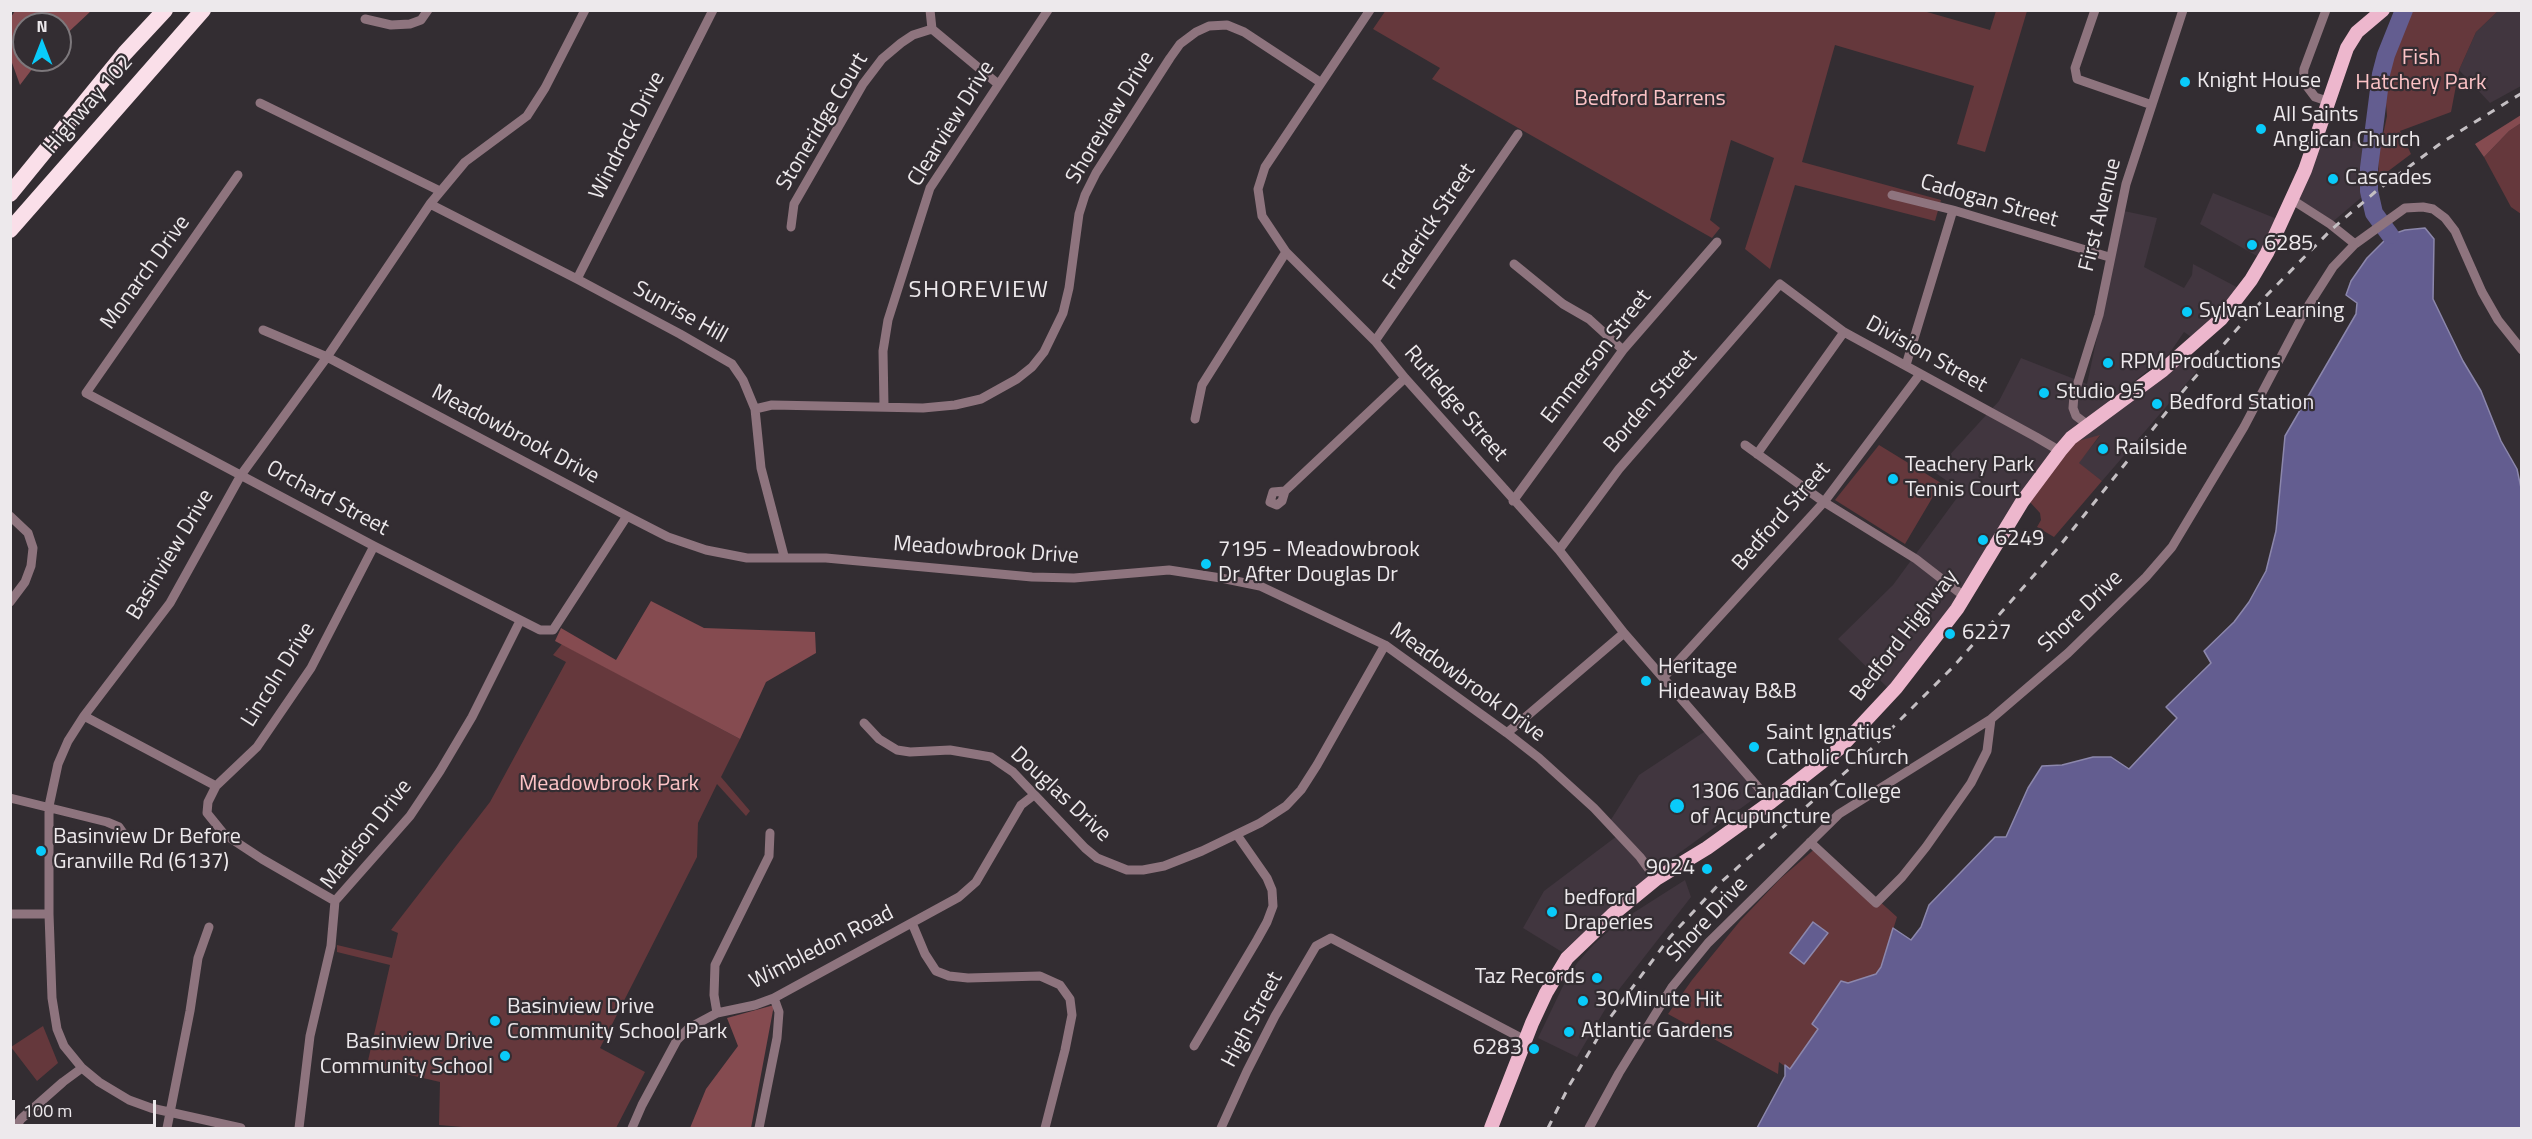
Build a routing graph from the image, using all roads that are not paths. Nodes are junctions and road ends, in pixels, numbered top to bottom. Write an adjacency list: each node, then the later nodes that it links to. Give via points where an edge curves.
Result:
1 (165, 10): 23 (highway, Highway 102)
2 (203, 10): 29 (highway, Highway 102)
3 (428, 10): 13 (street, via 421,20 410,24 391,25)
4 (585, 10): 22 (street, Basinview Drive, via 527,116 465,162)
5 (713, 10): 35 (street, Windrock Drive)
6 (930, 10): 14 (street)
7 (1048, 10): 16 (street, Clearview Drive)
8 (1370, 10): 15 (street, Rutledge Street)
9 (2095, 10): 19 (street, via 2075,68 2077,79)
10 (2183, 10): 19 (street, First Avenue)
11 (2326, 10): 17 (street, via 2303,81 2315,97)
12 (2383, 11): 17 (main road, Bedford Highway, via 2357,32 2347,48)
13 (365, 19)
14 (932, 29): 16 (street); 28 (street, Stoneridge Court, via 900,43 863,84 794,204)
15 (1320, 82): 32 (street, Rutledge Street, via 1265,167 1258,189 1262,216); 47 (street, Shoreview Drive, via 1227,24 1196,32 1170,58 1085,195 1078,214 1063,313 1032,367 981,399 923,408)
16 (998, 84): 47 (street, Clearview Drive, via 930,188 888,320 883,351)
17 (2327, 101): 25 (main road, Bedford Highway, via 2305,170)
18 (260, 103): 22 (street)
19 (2152, 105): 33 (street, First Avenue, via 2126,184)
20 (1518, 134): 39 (street, Frederick Street)
21 (238, 175): 46 (street, Monarch Drive)
22 (440, 191): 26 (street, Basinview Drive)
23 (10, 194)
24 (1892, 195): 27 (street, Cadogan Street)
25 (2291, 199): 31 (street); 50 (main road, Bedford Highway, via 2267,253 2221,319 2163,370)
26 (430, 204): 35 (street, Sunrise Hill); 42 (street, Basinview Drive)
27 (1953, 210): 33 (street, Cadogan Street); 43 (street)
28 (792, 227)
29 (10, 230)
30 (1717, 242): 40 (street, Emmerson Street)
31 (2355, 244): 41 (street, Shore Drive, via 2405,208 2433,209 2455,231 2482,292); 70 (street, Shore Drive, via 2333,267 2305,311 2244,427 2172,547 2068,653)
32 (1286, 252): 39 (street, Rutledge Street); 49 (street, via 1202,385)
33 (2109, 257): 50 (street, First Avenue, via 2098,315 2074,395 2076,416)
34 (1514, 264): 40 (street, via 1563,304 1589,319)
35 (577, 279): 48 (street, Sunrise Hill, via 732,364)
36 (1780, 284): 38 (street, Division Street); 61 (street, Borden Street, via 1619,469)
37 (263, 330): 42 (street, Meadowbrook Drive)
38 (1844, 332): 43 (street, Division Street); 53 (street)
39 (1375, 341): 45 (street, Rutledge Street)
40 (1623, 350): 56 (street, Emmerson Street)
41 (2522, 350)
42 (327, 357): 54 (street, Basinview Drive); 59 (street, Meadowbrook Drive)
43 (1906, 365): 44 (street, Division Street)
44 (1920, 374): 52 (street, Division Street); 57 (street, Bedford Street)
45 (1405, 378): 55 (street); 56 (street, Rutledge Street)
46 (87, 393): 54 (street, Orchard Street)
47 (884, 406): 48 (street, Shoreview Drive, via 772,405)
48 (755, 409): 62 (street, Sunrise Hill, via 756,439)
49 (1195, 419)
50 (2088, 425): 52 (main road, Bedford Highway)
51 (1745, 445): 53 (street)
52 (2060, 452): 63 (main road, Bedford Highway, via 2022,502)
53 (1757, 454): 57 (street)
54 (241, 476): 60 (street, Orchard Street); 69 (street, Basinview Drive, via 170,603)
55 (1285, 491)
56 (1513, 501): 61 (street, Rutledge Street)
57 (1824, 502): 63 (street, via 1916,559); 68 (street, Bedford Street)
58 (10, 516): 64 (street, via 28,533 33,548 25,582)
59 (627, 516): 62 (street, Meadowbrook Drive, via 705,550 747,558); 65 (street, Orchard Street, via 553,630 540,630)
60 (374, 546): 65 (street, Orchard Street); 73 (street, Lincoln Drive, via 311,668 284,710 257,747)
61 (1559, 550): 66 (street, Rutledge Street)
62 (784, 556): 67 (street, Meadowbrook Drive, via 1074,579 1169,570 1260,586)
63 (1965, 597): 76 (main road, Bedford Highway, via 1914,667 1840,748)
64 (10, 602)
65 (520, 621): 83 (street, Madison Drive, via 440,771 410,816)
66 (1624, 633): 68 (street, Rutledge Street); 72 (street)
67 (1385, 645): 72 (street, Meadowbrook Drive); 79 (street, Douglas Drive, via 1301,790 1286,806)
68 (1663, 678): 76 (street, Rutledge Street)
69 (84, 716): 73 (street); 77 (street, Basinview Drive, via 58,764)
70 (1991, 719): 81 (street, Shore Drive, via 1839,814); 81 (street, via 1987,751 1971,783 1908,870 1876,903)
71 (864, 723): 74 (street, Douglas Drive, via 897,750 950,750 991,757 1013,772)
72 (1507, 733): 82 (street, Meadowbrook Drive, via 1594,808 1640,856)
73 (216, 786): 83 (street, Lincoln Drive, via 207,813 224,834)
74 (1034, 795): 79 (street, Douglas Drive, via 1085,848 1127,870 1164,866); 86 (street, Wimbledon Road, via 1021,806 976,882 944,907)
75 (10, 798): 77 (street)
76 (1771, 802): 82 (main road, Bedford Highway)
77 (49, 806): 80 (street, via 107,822 119,827); 85 (street, Basinview Drive)
78 (770, 834): 89 (street, via 769,856 715,965)
79 (1237, 835): 91 (street, via 1268,878 1273,906 1268,922)
80 (126, 837)
81 (1810, 842): 103 (street, Shore Drive, via 1708,943 1672,987)
82 (1656, 879): 90 (main road, Bedford Highway, via 1567,958)
83 (335, 901): 98 (street, Madison Drive, via 331,946 310,1036)
84 (10, 914): 85 (street)
85 (49, 914): 92 (street, Basinview Drive, via 57,1029 64,1046)
86 (912, 923): 88 (street, Wimbledon Road); 101 (street, via 925,954 942,974 968,978 1040,976 1060,985 1070,999 1072,1015)
87 (209, 927): 93 (street, via 198,958)
88 (774, 998): 89 (street, Wimbledon Road); 100 (street, via 779,1012 777,1038)
89 (717, 1013): 99 (street, Wimbledon Road, via 689,1028 677,1040)
90 (1525, 1040): 94 (street, High Street, via 1331,938 1316,946 1281,1006 1246,1071); 102 (main road, Bedford Highway)
91 (1194, 1046)
92 (82, 1068): 93 (street, Basinview Drive, via 129,1100); 95 (street)
93 (169, 1112): 96 (street); 97 (street, Basinview Drive)
94 (1225, 1127)
95 (15, 1128)
96 (167, 1128)
97 (241, 1128)
98 (298, 1128)
99 (632, 1128)
100 (759, 1128)
101 (1045, 1128)
102 (1491, 1128)
103 (1589, 1128)

